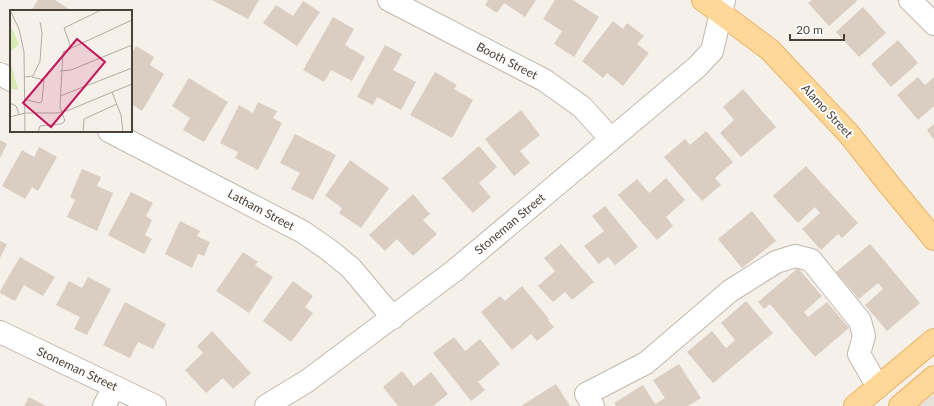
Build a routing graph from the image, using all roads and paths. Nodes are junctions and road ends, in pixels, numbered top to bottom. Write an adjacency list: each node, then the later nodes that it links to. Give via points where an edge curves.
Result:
1 (389, 0): 9 (street, Booth Street, via 544,80 582,107)
2 (703, 0): 4 (main road, Alamo Street)
3 (910, 0): 5 (street)
4 (723, 6): 9 (street, Stoneman Street, via 712,51); 10 (main road, Alamo Street, via 770,50 850,134)
5 (934, 24)
6 (0, 74): 7 (street)
7 (10, 79)
8 (111, 132): 11 (street, Latham Street, via 303,232 351,268)
9 (612, 139): 11 (street, Stoneman Street, via 454,272)
10 (934, 239)
11 (393, 318): 19 (street, Stoneman Street, via 308,381)
12 (0, 332): 15 (street, Stoneman Street)
13 (934, 340): 16 (main road)
14 (934, 377): 22 (main road)
15 (114, 386): 17 (street); 18 (street, Stoneman Street)
16 (878, 387): 20 (street, via 860,354 864,336 860,321 811,260 795,256 776,262 730,291 646,362 586,394); 21 (main road)
17 (104, 406)
18 (155, 406)
19 (266, 406)
20 (593, 406)
21 (855, 406)
22 (900, 406)

